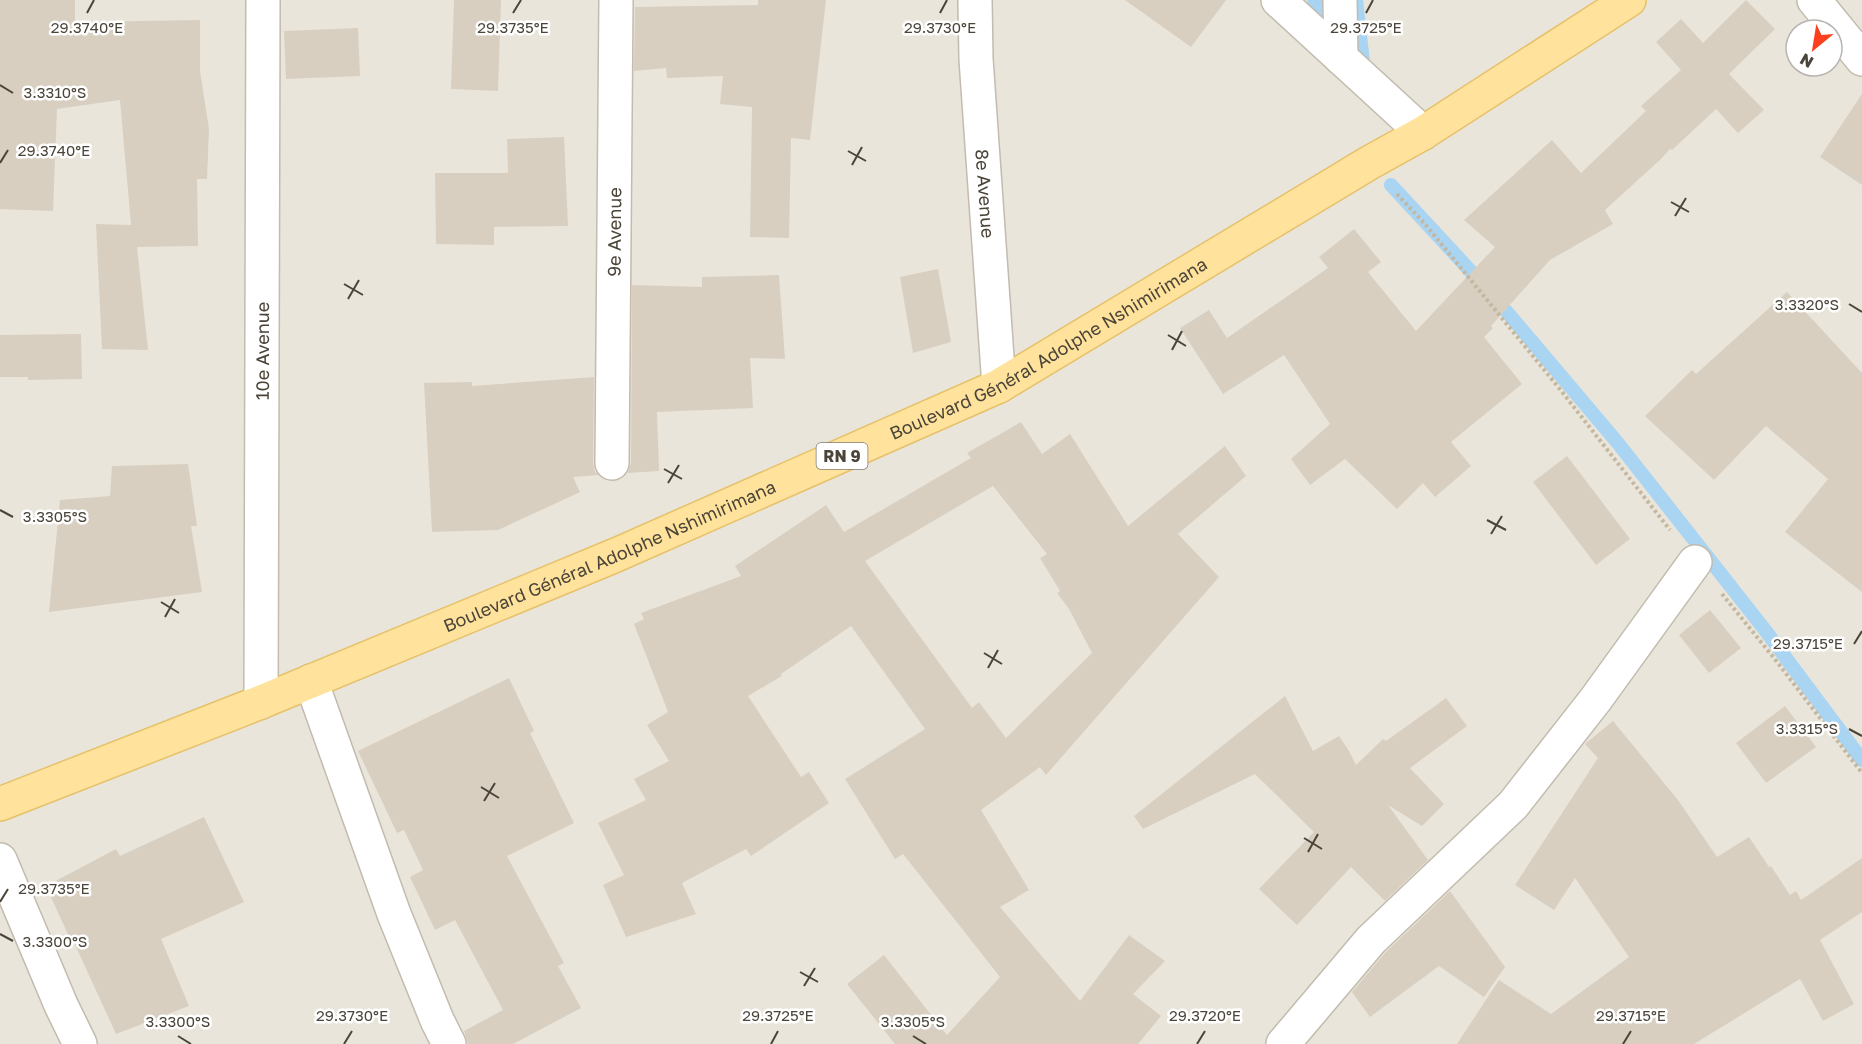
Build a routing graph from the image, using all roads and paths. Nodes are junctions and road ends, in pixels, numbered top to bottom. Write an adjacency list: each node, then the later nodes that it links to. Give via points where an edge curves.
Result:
1 (262, 0): 16 (street, 10e Avenue)
2 (616, 0): 13 (street, 9e Avenue)
3 (975, 0): 12 (street, 8e Avenue)
4 (1278, 0): 8 (street)
5 (1340, 0): 8 (street)
6 (1629, 0): 10 (main road, Boulevard Général Adolphe Nshimirimana / RN 9)
7 (1814, 0): 9 (street)
8 (1341, 58): 10 (street)
9 (1862, 59)
10 (1423, 133): 11 (main road, Boulevard Général Adolphe Nshimirimana / RN 9)
11 (1369, 163): 12 (main road, Boulevard Général Adolphe Nshimirimana / RN 9); 14 (path, via 1425,224 1559,388)
12 (999, 386): 15 (main road, Boulevard Général Adolphe Nshimirimana / RN 9, via 616,555)
13 (612, 463)
14 (1695, 562): 17 (path); 22 (street, via 1513,805 1371,940)
15 (311, 681): 16 (main road, Boulevard Général Adolphe Nshimirimana / RN 9); 21 (street, via 394,914)
16 (261, 702): 18 (main road, Boulevard Général Adolphe Nshimirimana / RN 9)
17 (1862, 773)
18 (0, 804)
19 (0, 860): 20 (street)
20 (80, 1044)
21 (449, 1044)
22 (1283, 1044)

